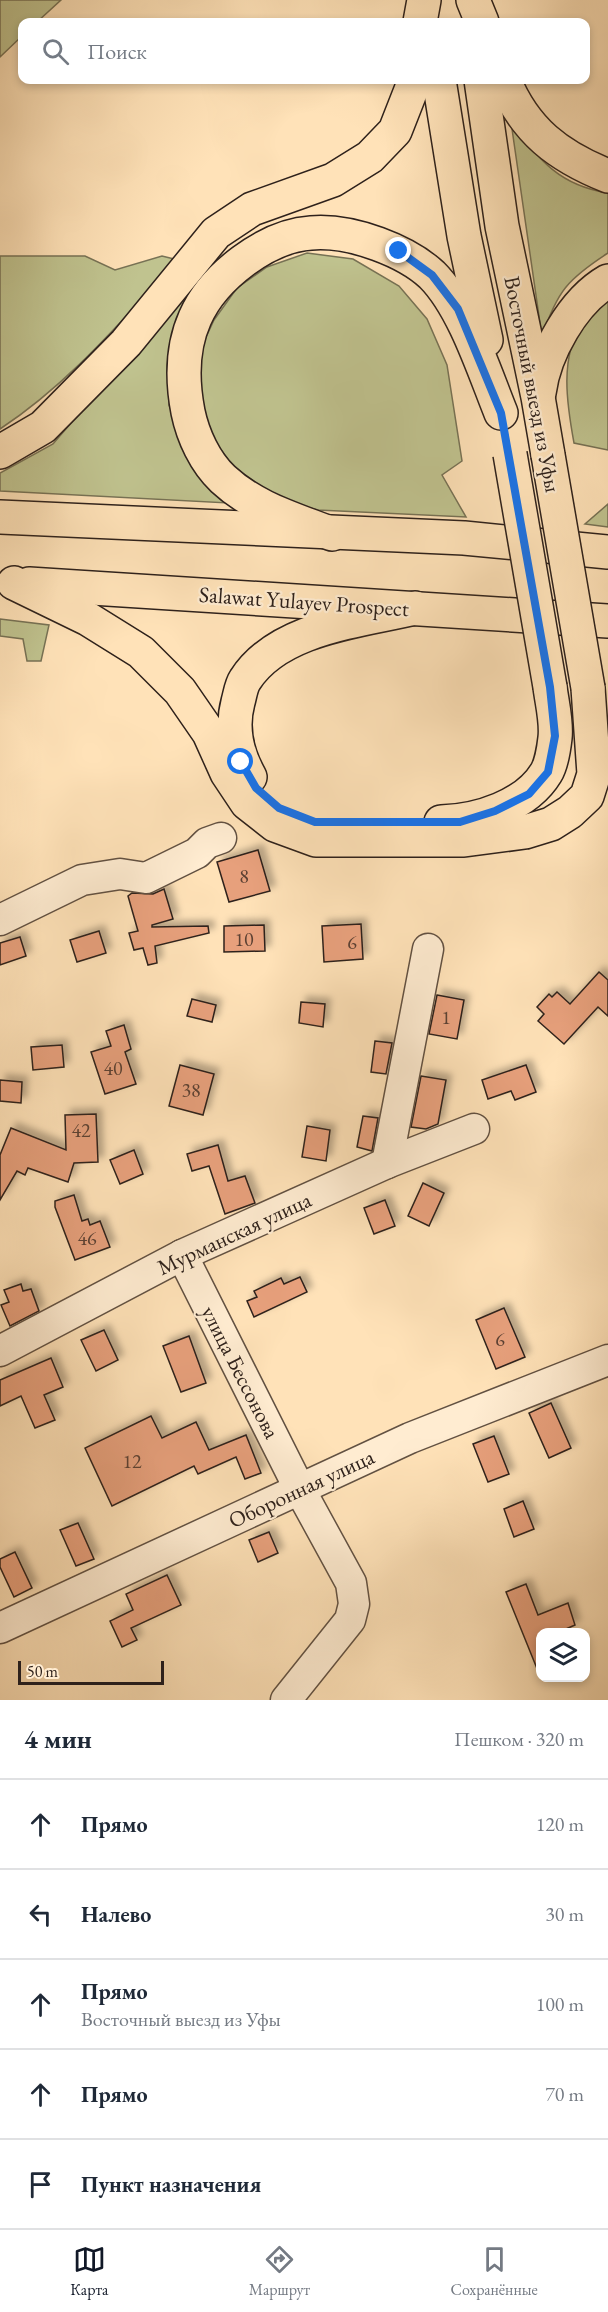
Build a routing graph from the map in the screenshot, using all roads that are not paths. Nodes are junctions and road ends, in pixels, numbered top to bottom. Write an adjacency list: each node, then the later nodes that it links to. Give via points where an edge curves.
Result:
1 (425, 0): 3 (main road); 4 (main road)
2 (471, 0): 5 (main road); 6 (main road)
3 (421, 18)
4 (429, 18)
5 (473, 18)
6 (480, 18)
7 (413, 84): 15 (main road, via 395,131 370,157 333,180 252,209 216,233 126,343 43,427)
8 (440, 84): 14 (main road, Восточный выезд из Уфы, via 464,236)
9 (482, 84): 13 (main road, Восточный выезд из Уфы, via 502,226)
10 (506, 84): 11 (main road, via 530,127 582,165)
11 (608, 176)
12 (608, 281): 13 (main road, via 577,308 563,330 542,374)
13 (538, 397): 19 (main road, Восточный выезд из Уфы, bridge, via 588,688 594,774 588,796 551,824 525,832 464,840 316,840 275,825 247,803 209,732 180,691 141,652 88,619)
14 (501, 413): 17 (main road, via 458,309 432,275 399,251 353,235 310,233 269,244 245,259 208,296 187,341 185,396 191,426 203,453 221,478 243,495 272,511); 20 (main road, Восточный выезд из Уфы, bridge, via 550,687 555,736 548,772 529,794 460,822 315,822 279,808 256,788 241,762 235,734 236,708 244,682 261,661 284,644 325,628)
15 (0, 452)
16 (0, 517): 17 (main road)
17 (332, 534): 18 (main road, via 464,538)
18 (608, 552)
19 (7, 583): 20 (main road, Salawat Yulayev Prospect)
20 (415, 608): 21 (main road, Salawat Yulayev Prospect)
21 (608, 621)
22 (222, 838): 23 (street, via 146,878 120,874 82,880)
23 (0, 920)
24 (428, 949): 26 (street)
25 (474, 1130): 26 (street, Мурманская улица)
26 (387, 1163): 27 (street, Мурманская улица)
27 (182, 1255): 28 (street, Мурманская улица); 30 (street, улица Бессонова)
28 (0, 1351)
29 (608, 1360): 30 (street, Оборонная улица, via 410,1438)
30 (299, 1488): 31 (street, Оборонная улица); 32 (street, улица Бессонова, via 351,1583 354,1604 350,1620)
31 (0, 1628)
32 (286, 1700)

